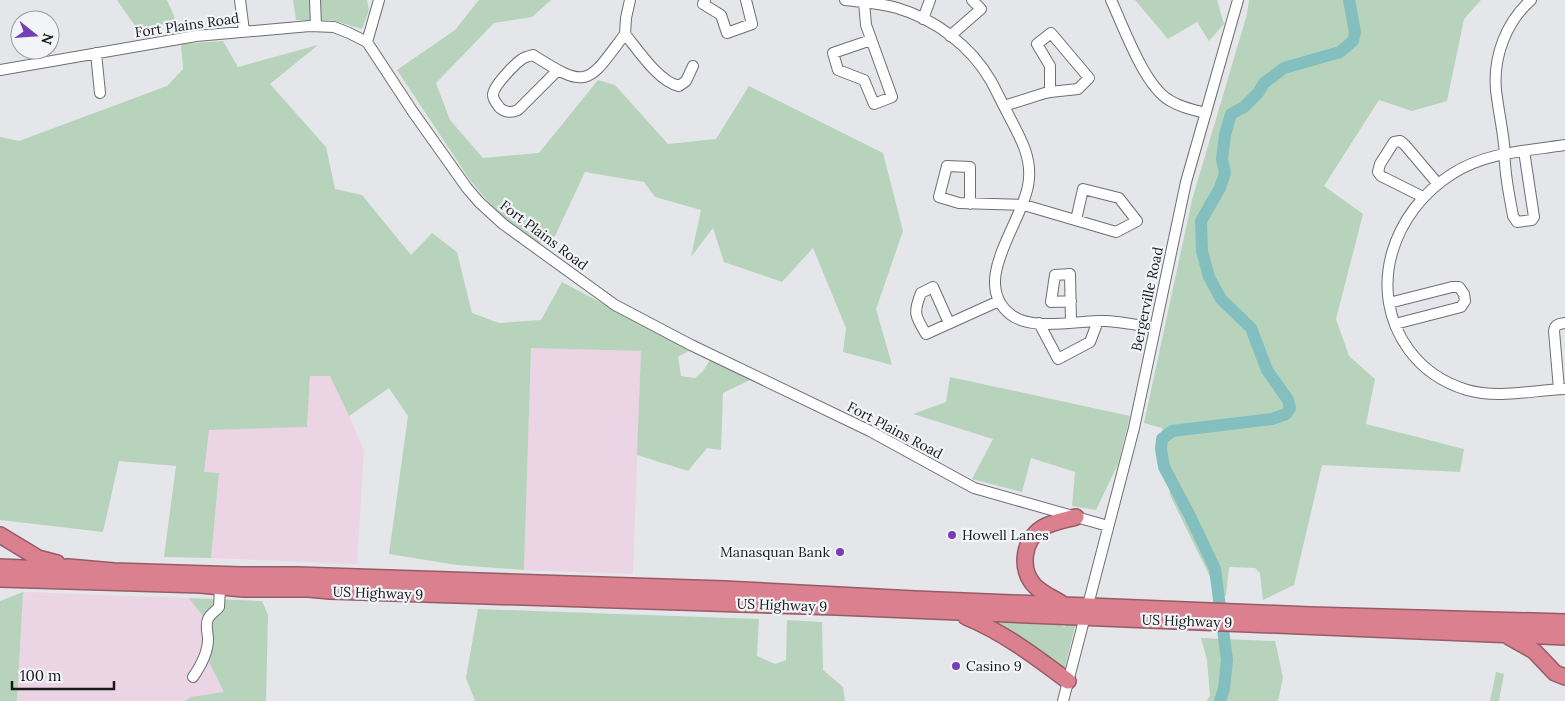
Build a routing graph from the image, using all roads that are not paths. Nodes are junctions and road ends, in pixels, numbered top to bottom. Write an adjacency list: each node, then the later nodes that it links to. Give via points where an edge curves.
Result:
1 (240, 0): 16 (street)
2 (316, 0): 15 (street)
3 (379, 0): 20 (street)
4 (630, 0): 17 (street)
5 (705, 0): 6 (street, via 703,4 721,16 728,33 752,24)
6 (746, 0)
7 (845, 0): 13 (street)
8 (930, 0): 14 (street)
9 (972, 0): 18 (street, via 981,9)
10 (1111, 0): 28 (street, via 1154,88 1175,104)
11 (1238, 0): 28 (street, Bergerville Road)
12 (1531, 0): 31 (street, via 1510,25 1496,63)
13 (864, 2): 14 (street, via 897,8); 19 (street, via 866,25)
14 (923, 19): 18 (street)
15 (316, 26): 16 (street, Fort Plains Road); 20 (street, Fort Plains Road, via 339,29)
16 (244, 31): 21 (street, Fort Plains Road)
17 (625, 34): 22 (street, via 670,84 679,86 686,81); 24 (street, via 599,69 588,77 578,78)
18 (950, 36): 27 (street, via 981,66)
19 (872, 40): 19 (street, via 834,53 838,70 864,80 874,104 892,97)
20 (368, 42): 48 (street, Fort Plains Road, via 419,120 479,202 502,224 601,295 663,331 844,418 974,488)
21 (96, 53): 23 (street, Fort Plains Road); 26 (street)
22 (692, 66)
23 (0, 70)
24 (557, 70): 24 (street, via 533,55 524,57 495,88 496,103 512,113 518,110)
25 (1050, 92): 25 (street, via 1078,89 1089,78 1052,33 1037,44 1050,66); 27 (street)
26 (100, 93)
27 (1004, 106): 35 (street, via 1027,157 1030,176)
28 (1206, 113): 46 (street, Bergerville Road, via 1180,207)
29 (1565, 145): 30 (street)
30 (1524, 151): 31 (street); 31 (street, via 1534,217 1524,222 1517,222 1513,216)
31 (1504, 153): 32 (street, via 1469,165)
32 (1438, 184): 33 (street); 33 (street, via 1402,142 1394,142 1378,172)
33 (1423, 197): 39 (street, via 1406,220 1393,249 1387,278)
34 (970, 204): 35 (street)
35 (1024, 205): 36 (street); 37 (street, via 996,269 995,288)
36 (1076, 220): 36 (street, via 1116,232 1137,221 1119,198 1083,189)
37 (999, 301): 42 (street); 43 (street, via 1018,319)
38 (1071, 301): 41 (street)
39 (1389, 304): 45 (street); 45 (street, via 1452,287 1459,287 1464,294 1465,301 1460,307)
40 (1093, 321): 41 (street); 43 (street, via 1090,342 1058,359); 46 (street)
41 (1071, 322): 43 (street)
42 (949, 323)
43 (1039, 323)
44 (1565, 323): 47 (street, via 1558,324 1554,331)
45 (1395, 324): 47 (street, via 1419,362 1456,386 1494,394)
46 (1154, 328): 49 (street, Bergerville Road, via 1134,428)
47 (1562, 389)
48 (1076, 517): 49 (street, Fort Plains Road); 55 (highway, via 1043,528 1031,540 1026,554 1026,570 1031,582)
49 (1108, 526): 56 (street, Bergerville Road)
50 (0, 535): 52 (highway, via 38,558)
51 (0, 567): 52 (highway, US Highway 9)
52 (68, 567): 55 (highway, US Highway 9, via 724,589)
53 (0, 579): 54 (highway, US Highway 9)
54 (220, 588): 57 (highway, US Highway 9, via 301,588); 62 (street, via 219,607 208,617 206,649)
55 (1065, 605): 56 (highway, US Highway 9)
56 (1086, 611): 57 (highway, US Highway 9); 58 (highway, US Highway 9); 64 (street, Bergerville Road)
57 (955, 612): 64 (highway, via 1004,636)
58 (1253, 618): 59 (highway, US Highway 9); 60 (highway, US Highway 9)
59 (1565, 622)
60 (1506, 636): 61 (highway, US Highway 9); 63 (highway, via 1534,651 1556,673)
61 (1565, 637)
62 (193, 677)
63 (1565, 677)
64 (1068, 682): 65 (street, Bergerville Road)
65 (1063, 701)

